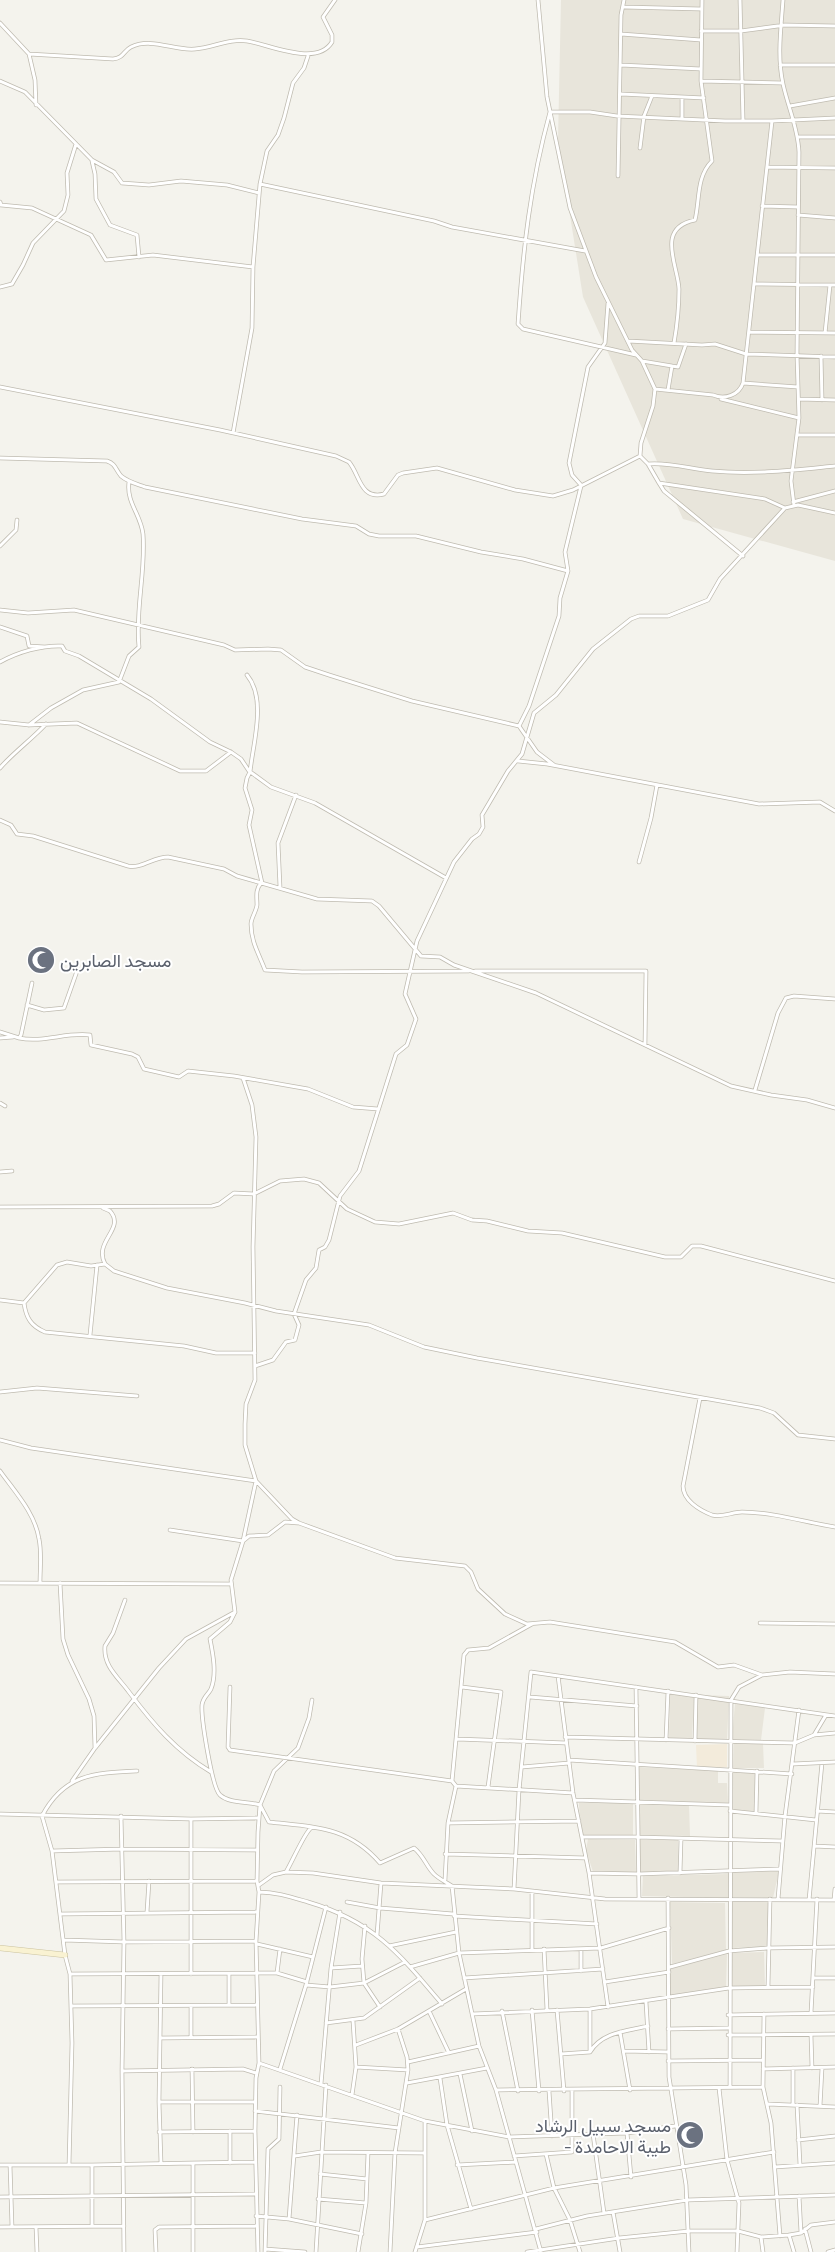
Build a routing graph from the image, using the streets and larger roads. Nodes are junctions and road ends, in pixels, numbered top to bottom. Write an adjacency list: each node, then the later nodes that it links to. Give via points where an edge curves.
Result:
1 (336, 0): 17 (street, via 323,17 332,42 329,47)
2 (538, 0): 33 (street)
3 (624, 0): 7 (street)
4 (702, 0): 8 (street)
5 (740, 0): 13 (street)
6 (783, 0): 10 (street)
7 (624, 7): 8 (street); 14 (street)
8 (701, 9): 12 (street)
9 (0, 23): 16 (street)
10 (781, 26): 11 (street); 13 (street); 18 (street)
11 (835, 26)
12 (701, 31): 13 (street); 15 (street)
13 (741, 31): 24 (street)
14 (621, 34): 15 (street); 20 (street)
15 (701, 40): 21 (street)
16 (29, 54): 17 (street, via 113,59 122,58 131,47 148,44 164,43 194,49 246,41); 31 (street)
17 (308, 56): 51 (street, via 293,83 278,135 267,151)
18 (780, 65): 19 (street); 25 (street)
19 (835, 65)
20 (621, 66): 21 (street); 26 (street)
21 (701, 69): 23 (street)
22 (0, 81): 31 (street, via 25,92)
23 (702, 81): 24 (street); 29 (street)
24 (743, 82): 25 (street); 40 (street)
25 (782, 83): 32 (street)
26 (621, 94): 27 (street); 34 (street)
27 (652, 96): 28 (street); 35 (street)
28 (682, 97): 29 (street); 36 (street)
29 (704, 98): 38 (street)
30 (835, 98): 32 (street)
31 (36, 106): 44 (street)
32 (790, 106): 39 (street)
33 (550, 112): 34 (street); 59 (street, via 536,166); 60 (street, via 568,201)
34 (620, 116): 35 (street); 50 (street)
35 (644, 116): 36 (street); 45 (street)
36 (682, 118): 38 (street)
37 (835, 118): 39 (street)
38 (705, 119): 40 (street); 77 (street, via 712,161 705,168 694,220 684,222 674,232 671,252 679,287)
39 (794, 119): 41 (street); 42 (street)
40 (743, 120): 41 (street)
41 (772, 121): 47 (street)
42 (798, 137): 43 (street); 48 (street)
43 (835, 137)
44 (76, 144): 46 (street); 58 (street, via 67,173 66,205)
45 (640, 148)
46 (92, 160): 52 (street, via 114,172 122,183 149,185 181,180 227,185); 64 (street, via 98,205 110,225 138,234)
47 (767, 167): 48 (street); 54 (street)
48 (798, 167): 49 (street); 55 (street)
49 (835, 168)
50 (618, 176)
51 (260, 184): 52 (street); 59 (street, via 452,227)
52 (259, 193): 65 (street)
53 (0, 202): 58 (street, via 1,205 32,208)
54 (762, 206): 55 (street); 62 (street)
55 (798, 207): 56 (street)
56 (798, 215): 57 (street); 61 (street)
57 (835, 218)
58 (55, 219): 64 (street, via 91,236 106,260); 70 (street, via 32,242 12,284)
59 (525, 239): 60 (street); 79 (street, via 520,273 519,327)
60 (586, 251): 71 (street)
61 (797, 253): 62 (street); 63 (street); 67 (street)
62 (757, 255): 66 (street)
63 (835, 255)
64 (139, 257): 65 (street, via 153,255)
65 (253, 268): 97 (street, via 251,336)
66 (754, 284): 67 (street); 72 (street)
67 (797, 284): 68 (street); 73 (street)
68 (830, 285): 69 (street); 74 (street)
69 (835, 285)
70 (0, 287)
71 (608, 302): 76 (street); 79 (street)
72 (749, 332): 73 (street); 80 (street)
73 (798, 333): 74 (street); 82 (street)
74 (825, 333): 75 (street)
75 (835, 333)
76 (628, 341): 77 (street); 81 (street)
77 (674, 343): 78 (street)
78 (686, 344): 80 (street, via 715,344); 86 (street, via 679,366)
79 (604, 346): 81 (street); 107 (street, via 588,367 569,463 572,475)
80 (746, 354): 82 (street); 87 (street)
81 (636, 355): 85 (street)
82 (797, 355): 83 (street); 89 (street)
83 (821, 356): 84 (street); 94 (street)
84 (835, 357)
85 (642, 361): 86 (street); 90 (street)
86 (672, 366): 91 (street)
87 (743, 383): 89 (street); 92 (street, via 736,394)
88 (0, 387): 97 (street)
89 (798, 387): 93 (street)
90 (654, 388): 91 (street); 100 (street, via 653,406)
91 (668, 390): 92 (street)
92 (720, 398): 96 (street)
93 (799, 400): 94 (street); 96 (street)
94 (822, 400): 95 (street)
95 (835, 400)
96 (799, 418): 98 (street)
97 (233, 433): 107 (street, via 344,459 352,465 363,488 373,495 384,494 398,475 422,468 437,468 542,495 561,495)
98 (798, 435): 99 (street); 104 (street)
99 (835, 435)
100 (640, 456): 102 (street); 107 (street)
101 (0, 458): 105 (street, via 107,461 114,464)
102 (648, 464): 104 (street, via 762,473); 106 (street)
103 (835, 466): 104 (street)
104 (792, 469): 109 (street)
105 (129, 482): 115 (street, via 237,506 356,526 379,536 416,536 481,552 523,558); 117 (street, via 131,503 143,530 143,576)
106 (659, 483): 110 (street, via 765,499); 114 (street, via 664,491)
107 (581, 486): 115 (street, via 565,552)
108 (835, 491): 109 (street)
109 (794, 504): 110 (street); 111 (street)
110 (785, 508): 114 (street)
111 (835, 514)
112 (17, 520): 113 (street, via 14,533)
113 (0, 546)
114 (743, 556): 127 (street, via 717,583 708,600 668,616 631,619 593,649 556,695 534,713)
115 (568, 571): 126 (street, via 555,632)
116 (0, 610): 117 (street, via 28,613 64,609)
117 (136, 625): 122 (street, via 139,647 129,656); 126 (street, via 235,650 275,649 305,667 329,676 412,701)
118 (0, 627): 119 (street, via 27,636 29,646)
119 (46, 647): 120 (street); 122 (street, via 62,646 65,651 79,656)
120 (0, 662)
121 (248, 675): 132 (street, via 258,696)
122 (119, 682): 125 (street, via 83,690); 128 (street, via 151,699 210,742)
123 (0, 722): 125 (street)
124 (46, 724): 125 (street); 128 (street, via 78,723 180,771 206,771); 131 (street)
125 (29, 725)
126 (519, 726): 127 (street)
127 (528, 735): 129 (street); 130 (street, via 537,752)
128 (231, 752): 132 (street)
129 (517, 761): 130 (street); 138 (street, via 482,815 483,827 479,834 454,862)
130 (554, 765): 133 (street)
131 (0, 768)
132 (250, 772): 134 (street, via 271,787); 139 (street, via 245,788 252,810 249,825)
133 (657, 785): 135 (street, via 759,804 820,802); 137 (street)
134 (296, 795): 138 (street); 140 (street, via 278,843)
135 (835, 811)
136 (0, 820): 139 (street, via 11,825 17,834 33,836 128,866 136,867 168,857 224,868 237,876)
137 (639, 862)
138 (446, 878): 141 (street)
139 (261, 883): 140 (street); 144 (street, via 251,923 252,943 265,970)
140 (280, 887): 141 (street, via 317,899 376,903)
141 (414, 950): 143 (street, via 423,956 440,957); 144 (street)
142 (77, 971): 147 (street, via 64,1008 44,1010)
143 (472, 971): 144 (street); 151 (street, via 536,993); 151 (street, via 646,971)
144 (409, 973): 157 (street, via 405,994 416,1019 407,1045 396,1054)
145 (32, 983): 147 (street)
146 (835, 999): 153 (street, via 786,998 778,1013)
147 (27, 1005): 149 (street)
148 (0, 1032): 149 (street)
149 (17, 1037): 150 (street); 152 (street, via 33,1040 90,1035 91,1044 132,1054 148,1071 179,1077 188,1071)
150 (0, 1038)
151 (646, 1045): 153 (street, via 731,1086)
152 (243, 1078): 157 (street, via 308,1089 353,1107); 160 (street, via 255,1121)
153 (755, 1090): 156 (street)
154 (0, 1103): 155 (street)
155 (5, 1106)
156 (835, 1108)
157 (378, 1109): 161 (street, via 359,1171)
158 (12, 1171): 159 (street)
159 (0, 1172)
160 (254, 1194): 161 (street, via 280,1180 304,1179 319,1183); 163 (street, via 234,1194 212,1206); 169 (street)
161 (338, 1201): 166 (street, via 347,1209 375,1222 399,1224 453,1213 472,1220 571,1235 665,1257 681,1257 692,1246 701,1246); 170 (street, via 329,1240 319,1250 316,1268 306,1280)
162 (0, 1206): 163 (street)
163 (93, 1206): 164 (street, via 110,1211 114,1217 112,1230 102,1248)
164 (105, 1264): 165 (street); 169 (street, via 114,1271 167,1288)
165 (97, 1265): 168 (street, via 67,1262 57,1265); 171 (street)
166 (835, 1281)
167 (0, 1300): 168 (street)
168 (24, 1303): 171 (street, via 26,1315 37,1328 54,1333)
169 (255, 1306): 170 (street); 172 (street)
170 (294, 1314): 173 (street, via 299,1325 295,1340 286,1342 273,1360); 176 (street, via 368,1325 424,1347 477,1358)
171 (90, 1335): 172 (street, via 216,1353)
172 (255, 1353): 173 (street)
173 (255, 1366): 180 (street, via 255,1380 246,1404 245,1445)
174 (0, 1392): 175 (street, via 37,1388)
175 (137, 1396)
176 (700, 1398): 177 (street, via 769,1410 798,1435); 182 (street, via 683,1486 690,1501 713,1515 743,1512)
177 (835, 1439)
178 (0, 1440): 180 (street, via 67,1454)
179 (0, 1471): 186 (street, via 36,1524)
180 (256, 1481): 181 (street); 184 (street)
181 (299, 1523): 184 (street, via 285,1522 268,1535 250,1536); 192 (street, via 395,1558 465,1566 478,1589 505,1614)
182 (835, 1527)
183 (170, 1530): 184 (street)
184 (243, 1541): 188 (street)
185 (0, 1583): 186 (street)
186 (40, 1583): 187 (street)
187 (60, 1583): 188 (street); 223 (street, via 63,1639 94,1716)
188 (231, 1584): 190 (street)
189 (125, 1600): 203 (street, via 105,1650 112,1675)
190 (235, 1612): 203 (street, via 186,1639); 234 (street, via 230,1622 210,1639 213,1681 202,1707)
191 (760, 1623): 193 (street)
192 (533, 1624): 195 (street, via 550,1622 675,1642 718,1667 734,1666); 198 (street, via 489,1648 465,1651)
193 (835, 1624)
194 (835, 1674): 195 (street, via 790,1672)
195 (762, 1675): 206 (street, via 739,1687)
196 (558, 1676): 199 (street); 202 (street, via 531,1672); 205 (street)
197 (230, 1687): 224 (street, via 228,1747 234,1751)
198 (462, 1687): 214 (street); 215 (street, via 501,1692)
199 (636, 1687): 200 (street); 207 (street)
200 (668, 1691): 201 (street); 217 (street)
201 (696, 1695): 206 (street); 219 (street)
202 (530, 1697): 205 (street); 220 (street)
203 (135, 1700): 223 (street); 234 (street, via 169,1741)
204 (312, 1700): 224 (street, via 298,1748)
205 (561, 1700): 207 (street); 213 (street)
206 (731, 1700): 208 (street); 218 (street)
207 (637, 1706): 216 (street)
208 (800, 1710): 209 (street); 222 (street)
209 (826, 1715): 210 (street); 212 (street)
210 (835, 1716)
211 (835, 1733): 212 (street)
212 (814, 1735): 222 (street)
213 (565, 1737): 216 (street); 221 (street)
214 (456, 1739): 215 (street); 236 (street)
215 (495, 1740): 220 (street); 239 (street)
216 (637, 1740): 217 (street); 228 (street)
217 (666, 1740): 219 (street)
218 (731, 1740): 219 (street); 222 (street); 231 (street)
219 (695, 1741)
220 (525, 1742): 221 (street); 230 (street)
221 (566, 1743): 225 (street)
222 (795, 1744): 229 (street)
223 (95, 1748): 237 (street)
224 (289, 1759): 236 (street); 244 (street, via 274,1771)
225 (569, 1762): 228 (street); 230 (street); 241 (street)
226 (835, 1762): 227 (street)
227 (822, 1763): 229 (street); 247 (street)
228 (637, 1764): 231 (street); 243 (street)
229 (793, 1764): 235 (street)
230 (522, 1767): 240 (street)
231 (730, 1770): 233 (street); 245 (street)
232 (137, 1771): 237 (street, via 95,1774)
233 (757, 1771): 235 (street); 249 (street)
234 (211, 1772): 244 (street, via 220,1796)
235 (792, 1774): 253 (street)
236 (452, 1781): 238 (street)
237 (72, 1782): 251 (street, via 56,1794)
238 (456, 1786): 239 (street); 259 (street)
239 (488, 1787): 240 (street)
240 (519, 1790): 241 (street); 257 (street)
241 (573, 1793): 242 (street)
242 (575, 1800): 243 (street); 258 (street)
243 (637, 1802): 245 (street); 261 (street)
244 (260, 1805): 254 (street); 260 (street, via 269,1822)
245 (730, 1805): 246 (street)
246 (730, 1811): 249 (street); 264 (street)
247 (817, 1811): 248 (street); 256 (street)
248 (835, 1812)
249 (756, 1813): 253 (street)
250 (0, 1814): 251 (street)
251 (42, 1816): 252 (street); 271 (street)
252 (121, 1816): 255 (street); 268 (street)
253 (785, 1816): 256 (street); 265 (street)
254 (258, 1818): 255 (street); 270 (street)
255 (191, 1819): 269 (street)
256 (816, 1820): 266 (street)
257 (517, 1822): 258 (street); 259 (street); 273 (street)
258 (579, 1822): 262 (street)
259 (448, 1823): 272 (street)
260 (314, 1828): 277 (street, via 306,1831); 285 (street, via 355,1840 380,1863 414,1848)
261 (637, 1836): 262 (street); 263 (street); 280 (street)
262 (582, 1837): 274 (street)
263 (681, 1839): 264 (street); 279 (street)
264 (730, 1841): 265 (street); 276 (street)
265 (782, 1842): 275 (street)
266 (814, 1846): 267 (street); 301 (street)
267 (835, 1847)
268 (122, 1849): 269 (street); 271 (street); 281 (street)
269 (192, 1850): 270 (street); 284 (street)
270 (257, 1850): 282 (street)
271 (52, 1851): 286 (street)
272 (446, 1854): 273 (street); 285 (street)
273 (515, 1856): 274 (street); 290 (street)
274 (586, 1858): 278 (street)
275 (780, 1869): 276 (street); 299 (street)
276 (730, 1870): 279 (street); 297 (street)
277 (286, 1872): 287 (street); 288 (street, via 277,1873)
278 (589, 1873): 280 (street); 294 (street)
279 (680, 1873): 280 (street)
280 (639, 1874): 295 (street)
281 (123, 1880): 283 (street); 286 (street); 306 (street)
282 (257, 1880): 284 (street); 288 (street)
283 (149, 1881): 284 (street); 307 (street)
284 (191, 1881): 308 (street)
285 (445, 1881): 289 (street)
286 (57, 1882): 311 (street)
287 (381, 1883): 289 (street); 305 (street)
288 (258, 1885): 293 (street)
289 (452, 1886): 290 (street); 312 (street)
290 (514, 1889): 292 (street)
291 (835, 1889): 302 (street)
292 (532, 1891): 294 (street); 313 (street)
293 (259, 1892): 304 (street, via 277,1893); 309 (street)
294 (593, 1898): 295 (street); 314 (street)
295 (639, 1898): 296 (street)
296 (668, 1898): 297 (street); 316 (street)
297 (729, 1899): 298 (street); 333 (street)
298 (770, 1899): 299 (street); 328 (street)
299 (778, 1899): 301 (street)
300 (817, 1899): 301 (street); 302 (street); 324 (street)
301 (809, 1900)
302 (834, 1900)
303 (347, 1902): 305 (street)
304 (326, 1907): 310 (street); 336 (street)
305 (380, 1908): 312 (street); 318 (street)
306 (124, 1912): 307 (street); 311 (street); 320 (street)
307 (147, 1912): 308 (street)
308 (192, 1912): 309 (street); 321 (street)
309 (257, 1912): 322 (street)
310 (340, 1912): 315 (street); 340 (street)
311 (60, 1914): 319 (street)
312 (453, 1915): 313 (street); 317 (street)
313 (532, 1920): 314 (street); 332 (street)
314 (597, 1924): 327 (street)
315 (365, 1926): 318 (street); 338 (street)
316 (669, 1928): 327 (street); 342 (street)
317 (456, 1932): 323 (street); 334 (street)
318 (378, 1935): 323 (street)
319 (64, 1940): 320 (street); 335 (street)
320 (124, 1942): 321 (street); 348 (street)
321 (192, 1942): 322 (street); 350 (street)
322 (256, 1942): 329 (street); 344 (street)
323 (389, 1946): 337 (street)
324 (815, 1947): 325 (street); 328 (street); 354 (street)
325 (835, 1947)
326 (0, 1948): 335 (street)
327 (601, 1948): 331 (street); 341 (street)
328 (767, 1948): 333 (street); 360 (street)
329 (280, 1949): 336 (street); 345 (street)
330 (544, 1949): 331 (street); 332 (street); 346 (street)
331 (581, 1949): 343 (street)
332 (532, 1950): 334 (street)
333 (729, 1951): 342 (street); 361 (street)
334 (459, 1953): 339 (street); 353 (street)
335 (65, 1955): 347 (street)
336 (313, 1957): 357 (street)
337 (405, 1962): 339 (street); 358 (street)
338 (362, 1966): 340 (street); 358 (street)
339 (410, 1967): 352 (street)
340 (331, 1968): 359 (street)
341 (603, 1969): 343 (street); 356 (street)
342 (669, 1969): 356 (street); 364 (street)
343 (581, 1971): 346 (street)
344 (257, 1973): 345 (street); 351 (street); 367 (street)
345 (277, 1973): 357 (street)
346 (545, 1973): 353 (street); 378 (street)
347 (70, 1974): 348 (street); 368 (street)
348 (124, 1974): 349 (street); 369 (street)
349 (162, 1974): 350 (street); 370 (street)
350 (191, 1974): 351 (street)
351 (229, 1974): 371 (street)
352 (420, 1978): 366 (street); 374 (street)
353 (464, 1978): 363 (street)
354 (813, 1978): 355 (street); 362 (street)
355 (835, 1978)
356 (606, 1982): 373 (street)
357 (306, 1983): 359 (street); 420 (street)
358 (364, 1983): 359 (street); 374 (street)
359 (330, 1987): 387 (street)
360 (768, 1987): 361 (street); 362 (street)
361 (729, 1988): 364 (street); 385 (street)
362 (813, 1988): 381 (street)
363 (466, 1989): 366 (street); 383 (street)
364 (668, 1998): 365 (street); 389 (street)
365 (646, 2002): 373 (street); 388 (street)
366 (442, 2004): 376 (street)
367 (258, 2005): 371 (street); 398 (street)
368 (71, 2006): 369 (street); 490 (street)
369 (124, 2006): 370 (street); 423 (street)
370 (161, 2006): 372 (street); 399 (street)
371 (229, 2006): 372 (street)
372 (192, 2007): 397 (street)
373 (608, 2007): 375 (street)
374 (380, 2008): 386 (street)
375 (590, 2009): 379 (street); 403 (street)
376 (430, 2010): 391 (street); 406 (street)
377 (532, 2010): 378 (street); 380 (street); 439 (street)
378 (547, 2010): 379 (street)
379 (557, 2010): 407 (street)
380 (502, 2012): 383 (street); 438 (street)
381 (812, 2013): 382 (street); 384 (street)
382 (835, 2013)
383 (472, 2014): 401 (street)
384 (764, 2014): 385 (street); 395 (street)
385 (728, 2015): 390 (street)
386 (353, 2021): 387 (street); 400 (street)
387 (326, 2023): 429 (street)
388 (648, 2026): 392 (street); 404 (street)
389 (668, 2028): 390 (street); 405 (street)
390 (728, 2028): 394 (street)
391 (398, 2029): 400 (street); 411 (street)
392 (620, 2032): 402 (street); 403 (street, via 609,2034)
393 (835, 2034): 396 (street)
394 (728, 2035): 395 (street); 408 (street)
395 (764, 2035): 396 (street); 409 (street)
396 (811, 2035): 417 (street)
397 (191, 2037): 398 (street); 399 (street)
398 (258, 2037): 412 (street)
399 (160, 2038): 424 (street)
400 (356, 2045): 413 (street)
401 (479, 2046): 406 (street); 415 (street)
402 (624, 2051): 404 (street); 436 (street)
403 (590, 2052): 407 (street)
404 (649, 2052): 405 (street)
405 (668, 2052): 410 (street)
406 (449, 2053): 411 (street)
407 (561, 2054): 441 (street)
408 (728, 2060): 409 (street); 410 (street); 432 (street)
409 (763, 2060): 421 (street)
410 (668, 2061): 437 (street)
411 (408, 2062): 422 (street)
412 (259, 2063): 420 (street); 425 (street)
413 (356, 2067): 422 (street); 443 (street)
414 (835, 2067): 418 (street)
415 (487, 2068): 426 (street); 435 (street)
416 (793, 2068): 417 (street); 421 (street); 448 (street)
417 (812, 2068): 418 (street)
418 (822, 2068): 449 (street)
419 (192, 2069): 424 (street); 425 (street, via 243,2069); 445 (street)
420 (280, 2069): 429 (street)
421 (763, 2069): 434 (street)
422 (408, 2070): 428 (street)
423 (122, 2071): 424 (street); 487 (street)
424 (160, 2071): 444 (street)
425 (256, 2073): 446 (street)
426 (460, 2074): 427 (street); 462 (street)
427 (440, 2078): 428 (street); 457 (street)
428 (407, 2083): 453 (street)
429 (321, 2084): 430 (street)
430 (326, 2086): 443 (street); 455 (street)
431 (280, 2087): 452 (street)
432 (730, 2087): 433 (street); 434 (street)
433 (720, 2088): 437 (street); 480 (street)
434 (763, 2088): 447 (street)
435 (496, 2090): 438 (street); 470 (street)
436 (630, 2090): 437 (street); 442 (street)
437 (671, 2090): 458 (street)
438 (518, 2091): 439 (street)
439 (539, 2091): 440 (street)
440 (549, 2091): 441 (street); 468 (street)
441 (564, 2091): 442 (street)
442 (572, 2091): 466 (street)
443 (352, 2095): 453 (street)
444 (159, 2102): 445 (street); 463 (street)
445 (193, 2102): 446 (street); 464 (street)
446 (255, 2102): 451 (street)
447 (768, 2104): 448 (street); 473 (street)
448 (795, 2105): 449 (street); 471 (street)
449 (820, 2106): 450 (street)
450 (835, 2107)
451 (255, 2111): 452 (street); 461 (street)
452 (280, 2112): 454 (street); 519 (street, via 279,2140 268,2148)
453 (403, 2114): 456 (street); 459 (street)
454 (297, 2115): 455 (street); 478 (street)
455 (323, 2118): 459 (street); 472 (street)
456 (425, 2120): 457 (street); 476 (street)
457 (447, 2126): 462 (street); 492 (street)
458 (676, 2126): 465 (street); 495 (street)
459 (399, 2128): 475 (street)
460 (230, 2131): 461 (street); 464 (street); 485 (street)
461 (255, 2131): 481 (street)
462 (472, 2131): 470 (street)
463 (159, 2132): 464 (street); 483 (street)
464 (193, 2132)
465 (627, 2133): 467 (street); 497 (street)
466 (572, 2134): 467 (street); 468 (street); 477 (street, via 572,2152)
467 (593, 2134): 499 (street)
468 (552, 2136): 470 (street)
469 (835, 2136): 471 (street)
470 (509, 2137): 479 (street)
471 (798, 2140): 493 (street)
472 (321, 2152): 474 (street); 478 (street); 496 (street)
473 (774, 2152): 480 (street); 494 (street)
474 (368, 2153): 475 (street); 498 (street)
475 (395, 2153): 476 (street); 555 (street)
476 (424, 2153): 521 (street)
477 (546, 2154): 479 (street); 500 (street)
478 (295, 2156): 520 (street)
479 (514, 2156): 482 (street)
480 (727, 2160): 495 (street); 511 (street)
481 (255, 2162): 485 (street); 501 (street)
482 (516, 2162): 492 (street); 507 (street)
483 (160, 2163): 484 (street); 487 (street)
484 (193, 2163): 485 (street); 506 (street)
485 (230, 2163)
486 (835, 2163): 493 (street)
487 (122, 2164): 491 (street); 510 (street)
488 (0, 2165): 489 (street)
489 (10, 2165): 490 (street); 504 (street)
490 (69, 2165): 491 (street)
491 (92, 2165): 505 (street)
492 (457, 2165): 515 (street)
493 (800, 2165): 494 (street)
494 (775, 2167): 508 (street)
495 (683, 2168): 497 (street); 513 (street)
496 (320, 2174): 498 (street); 512 (street)
497 (631, 2177): 499 (street)
498 (367, 2179): 514 (street)
499 (598, 2181): 500 (street); 517 (street)
500 (554, 2188): 507 (street); 522 (street)
501 (255, 2194): 506 (street); 518 (street)
502 (835, 2195): 509 (street)
503 (0, 2196): 504 (street)
504 (12, 2196): 505 (street); 531 (street)
505 (91, 2196): 510 (street); 525 (street)
506 (193, 2196): 510 (street); 527 (street)
507 (526, 2196): 515 (street); 533 (street)
508 (776, 2196): 509 (street); 511 (street); 539 (street)
509 (799, 2196): 536 (street)
510 (124, 2197): 526 (street)
511 (738, 2197): 513 (street); 535 (street)
512 (318, 2199): 514 (street); 524 (street)
513 (687, 2200): 516 (street); 534 (street)
514 (366, 2203): 537 (street)
515 (471, 2209): 521 (street)
516 (614, 2212): 517 (street); 541 (street)
517 (604, 2213): 522 (street)
518 (256, 2216): 519 (street); 528 (street)
519 (266, 2217): 520 (street); 544 (street)
520 (289, 2219): 524 (street)
521 (425, 2220): 543 (street)
522 (570, 2220): 533 (street); 542 (street)
523 (835, 2222): 532 (street, via 811,2225)
524 (317, 2225): 537 (street); 553 (street)
525 (92, 2226): 526 (street); 529 (street)
526 (124, 2226): 548 (street)
527 (193, 2226): 528 (street); 549 (street, via 156,2228); 550 (street)
528 (256, 2226): 551 (street)
529 (36, 2227): 531 (street); 547 (street)
530 (0, 2228): 531 (street)
531 (12, 2228)
532 (805, 2229): 536 (street); 564 (street)
533 (536, 2231): 543 (street); 546 (street)
534 (689, 2231): 535 (street); 541 (street); 560 (street)
535 (738, 2231): 540 (street); 561 (street)
536 (801, 2233): 538 (street)
537 (362, 2234): 554 (street)
538 (789, 2235): 539 (street); 563 (street)
539 (780, 2236): 540 (street)
540 (761, 2237): 562 (street)
541 (619, 2238): 542 (street); 559 (street)
542 (578, 2246): 546 (street); 558 (street)
543 (417, 2248): 556 (street)
544 (265, 2250): 552 (street)
545 (835, 2250): 565 (street)
546 (541, 2251): 557 (street)
547 (37, 2252)
548 (124, 2252)
549 (156, 2252)
550 (193, 2252)
551 (258, 2252)
552 (305, 2252)
553 (316, 2252)
554 (358, 2252)
555 (390, 2252)
556 (415, 2252)
557 (527, 2252)
558 (580, 2252)
559 (620, 2252)
560 (690, 2252)
561 (737, 2252)
562 (763, 2252)
563 (794, 2252)
564 (811, 2252)
565 (828, 2252)

